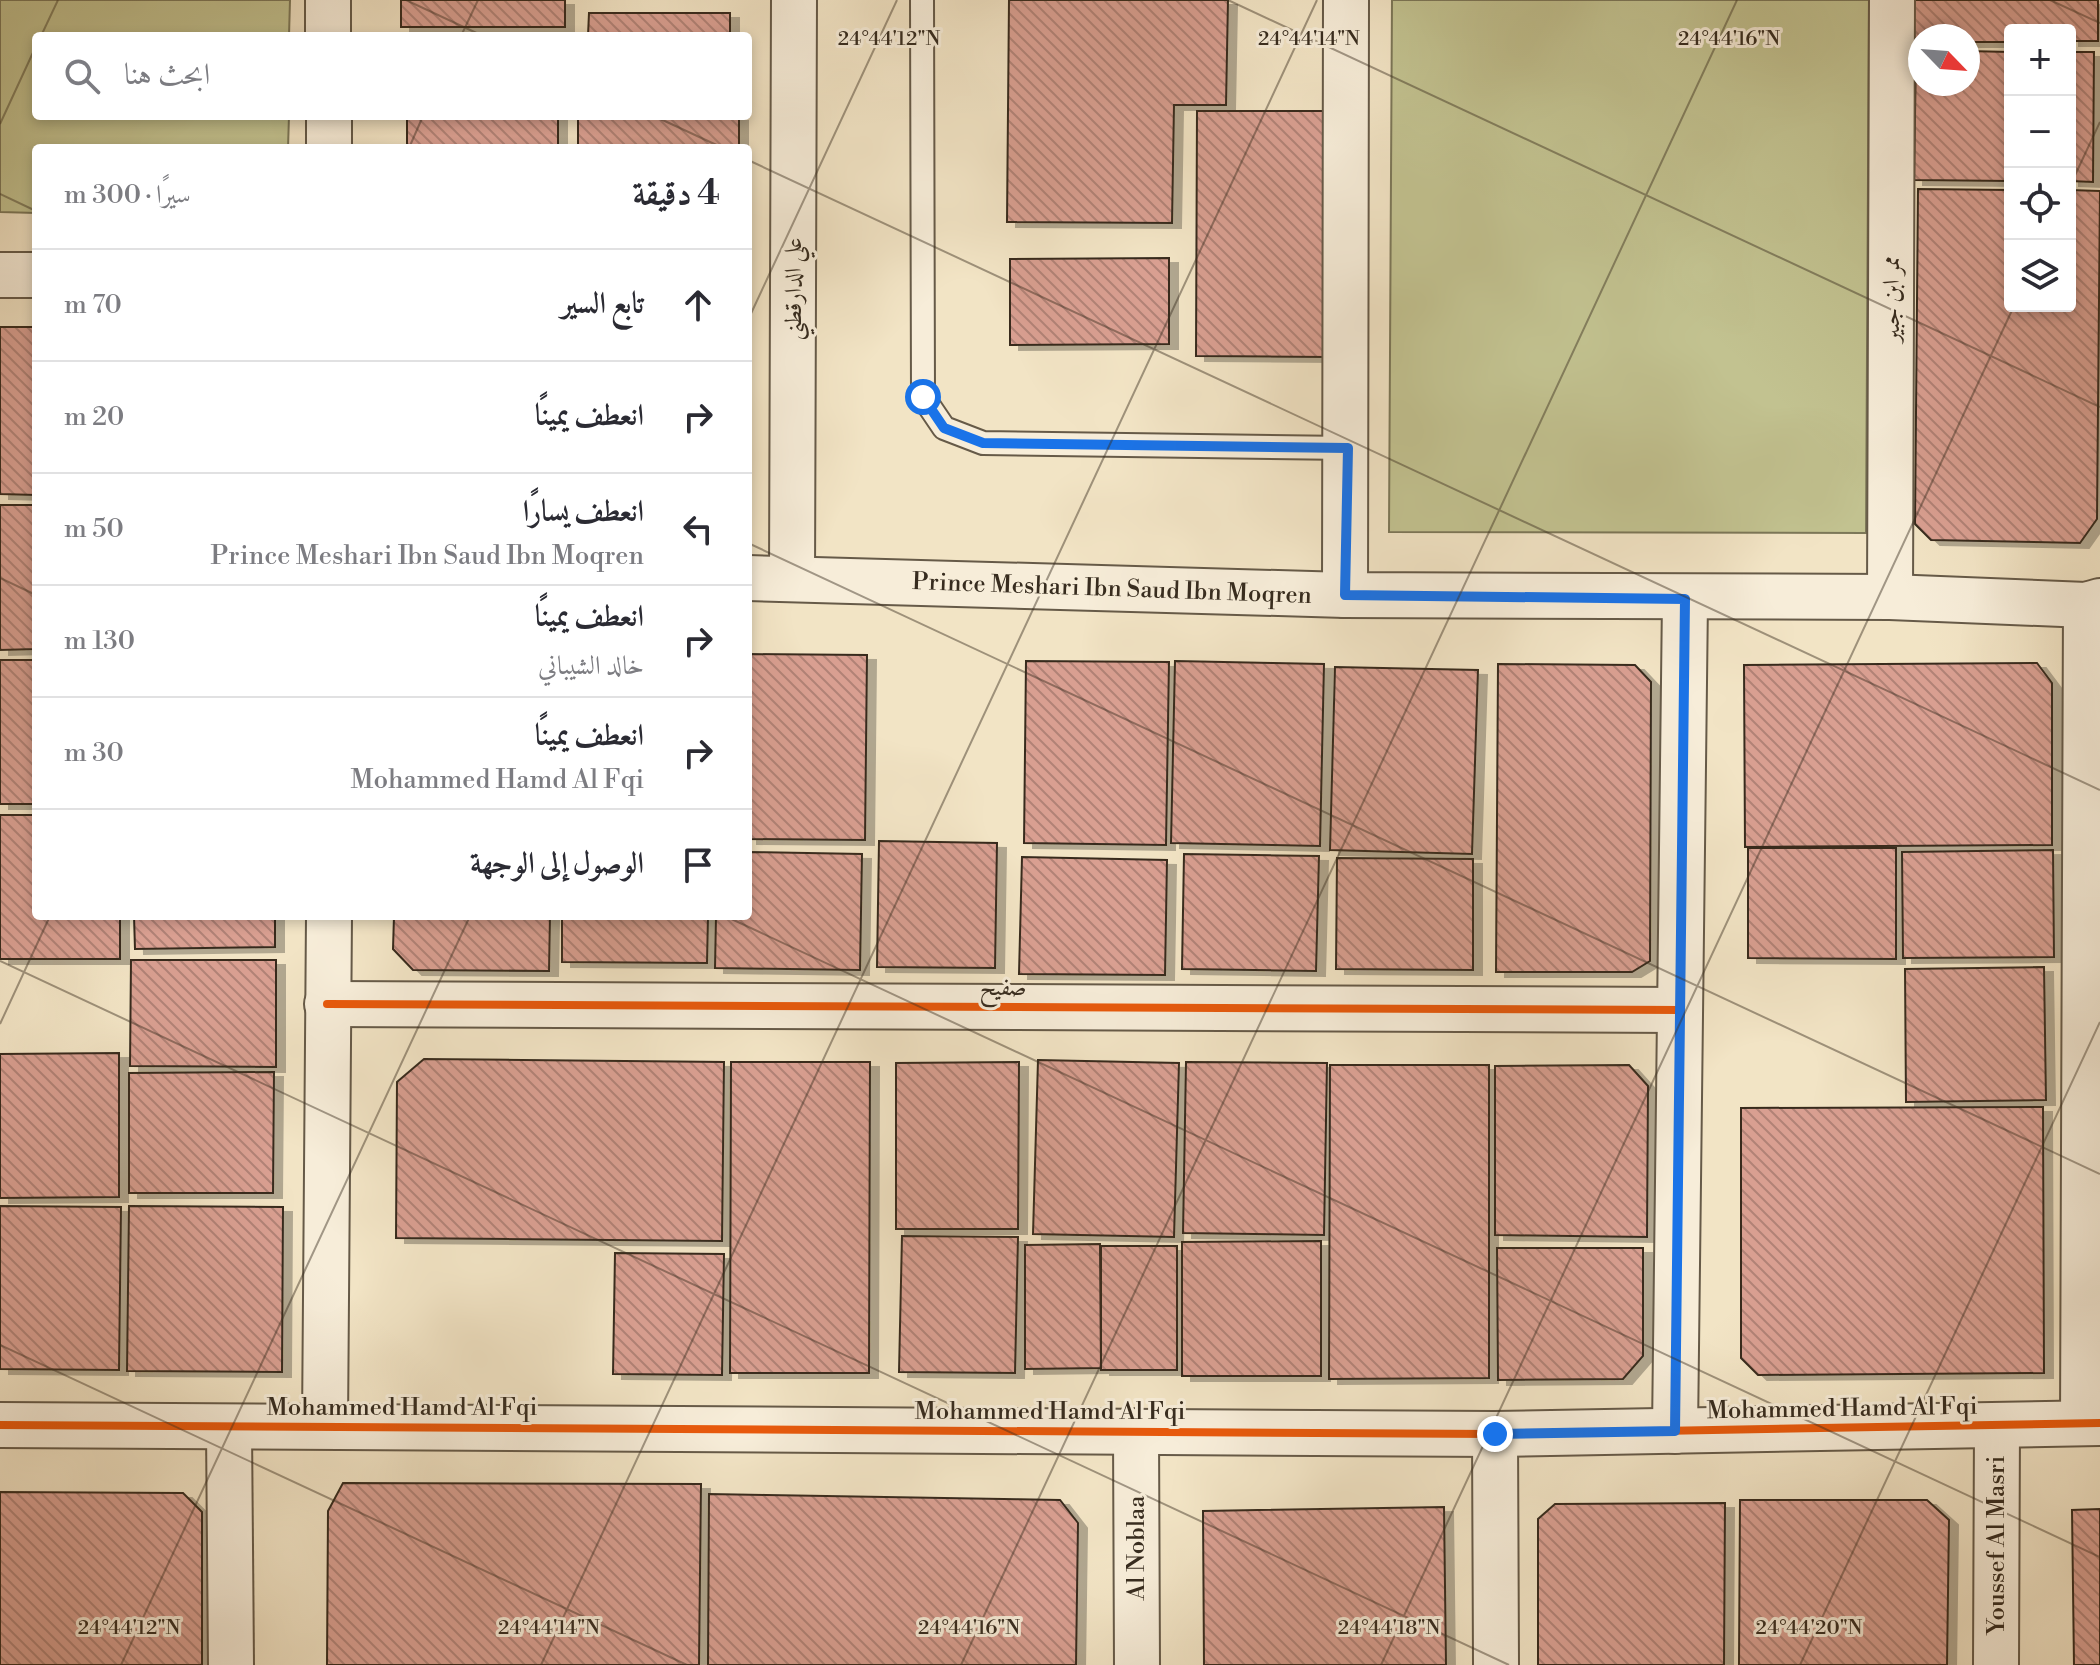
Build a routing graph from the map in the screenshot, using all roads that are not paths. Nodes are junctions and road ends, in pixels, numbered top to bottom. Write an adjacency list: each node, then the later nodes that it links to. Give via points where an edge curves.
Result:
1 (328, 0): 6 (street)
2 (794, 0): 13 (street, علي الدارقطني)
3 (922, 0): 11 (lane, via 923,397 944,428 983,443)
4 (1346, 0): 11 (street)
5 (1892, 0): 15 (street, ممر ابن جبير)
6 (328, 32)
7 (329, 120): 8 (street)
8 (329, 144)
9 (0, 275): 10 (street)
10 (32, 275)
11 (1348, 448): 14 (street)
12 (752, 578): 13 (street, Prince Meshari Ibn Saud Ibn Moqren)
13 (792, 578): 14 (street, Prince Meshari Ibn Saud Ibn Moqren)
14 (1345, 595): 16 (street, Prince Meshari Ibn Saud Ibn Moqren)
15 (1890, 597): 16 (street, Prince Meshari Ibn Saud Ibn Moqren); 17 (street, Prince Meshari Ibn Saud Ibn Moqren)
16 (1685, 599): 20 (street)
17 (2093, 603): 21 (street)
18 (329, 920): 19 (street)
19 (327, 1004): 20 (street, صفيح); 24 (street)
20 (1680, 1010): 28 (street)
21 (2092, 1029): 22 (street)
22 (2091, 1423): 25 (street, Mohammed Hamd Al Fqi)
23 (0, 1425): 26 (street, Mohammed Hamd Al Fqi)
24 (325, 1425): 26 (street, Mohammed Hamd Al Fqi); 27 (street, Mohammed Hamd Al Fqi)
25 (1997, 1425): 28 (street, Mohammed Hamd Al Fqi); 33 (street, Youssef Al Masri)
26 (229, 1429): 30 (street)
27 (1136, 1431): 29 (street, Mohammed Hamd Al Fqi); 31 (street, Al Noblaa)
28 (1675, 1431): 29 (street, Mohammed Hamd Al Fqi)
29 (1495, 1434): 32 (street)
30 (231, 1665)
31 (1137, 1665)
32 (1496, 1665)
33 (1996, 1665)

